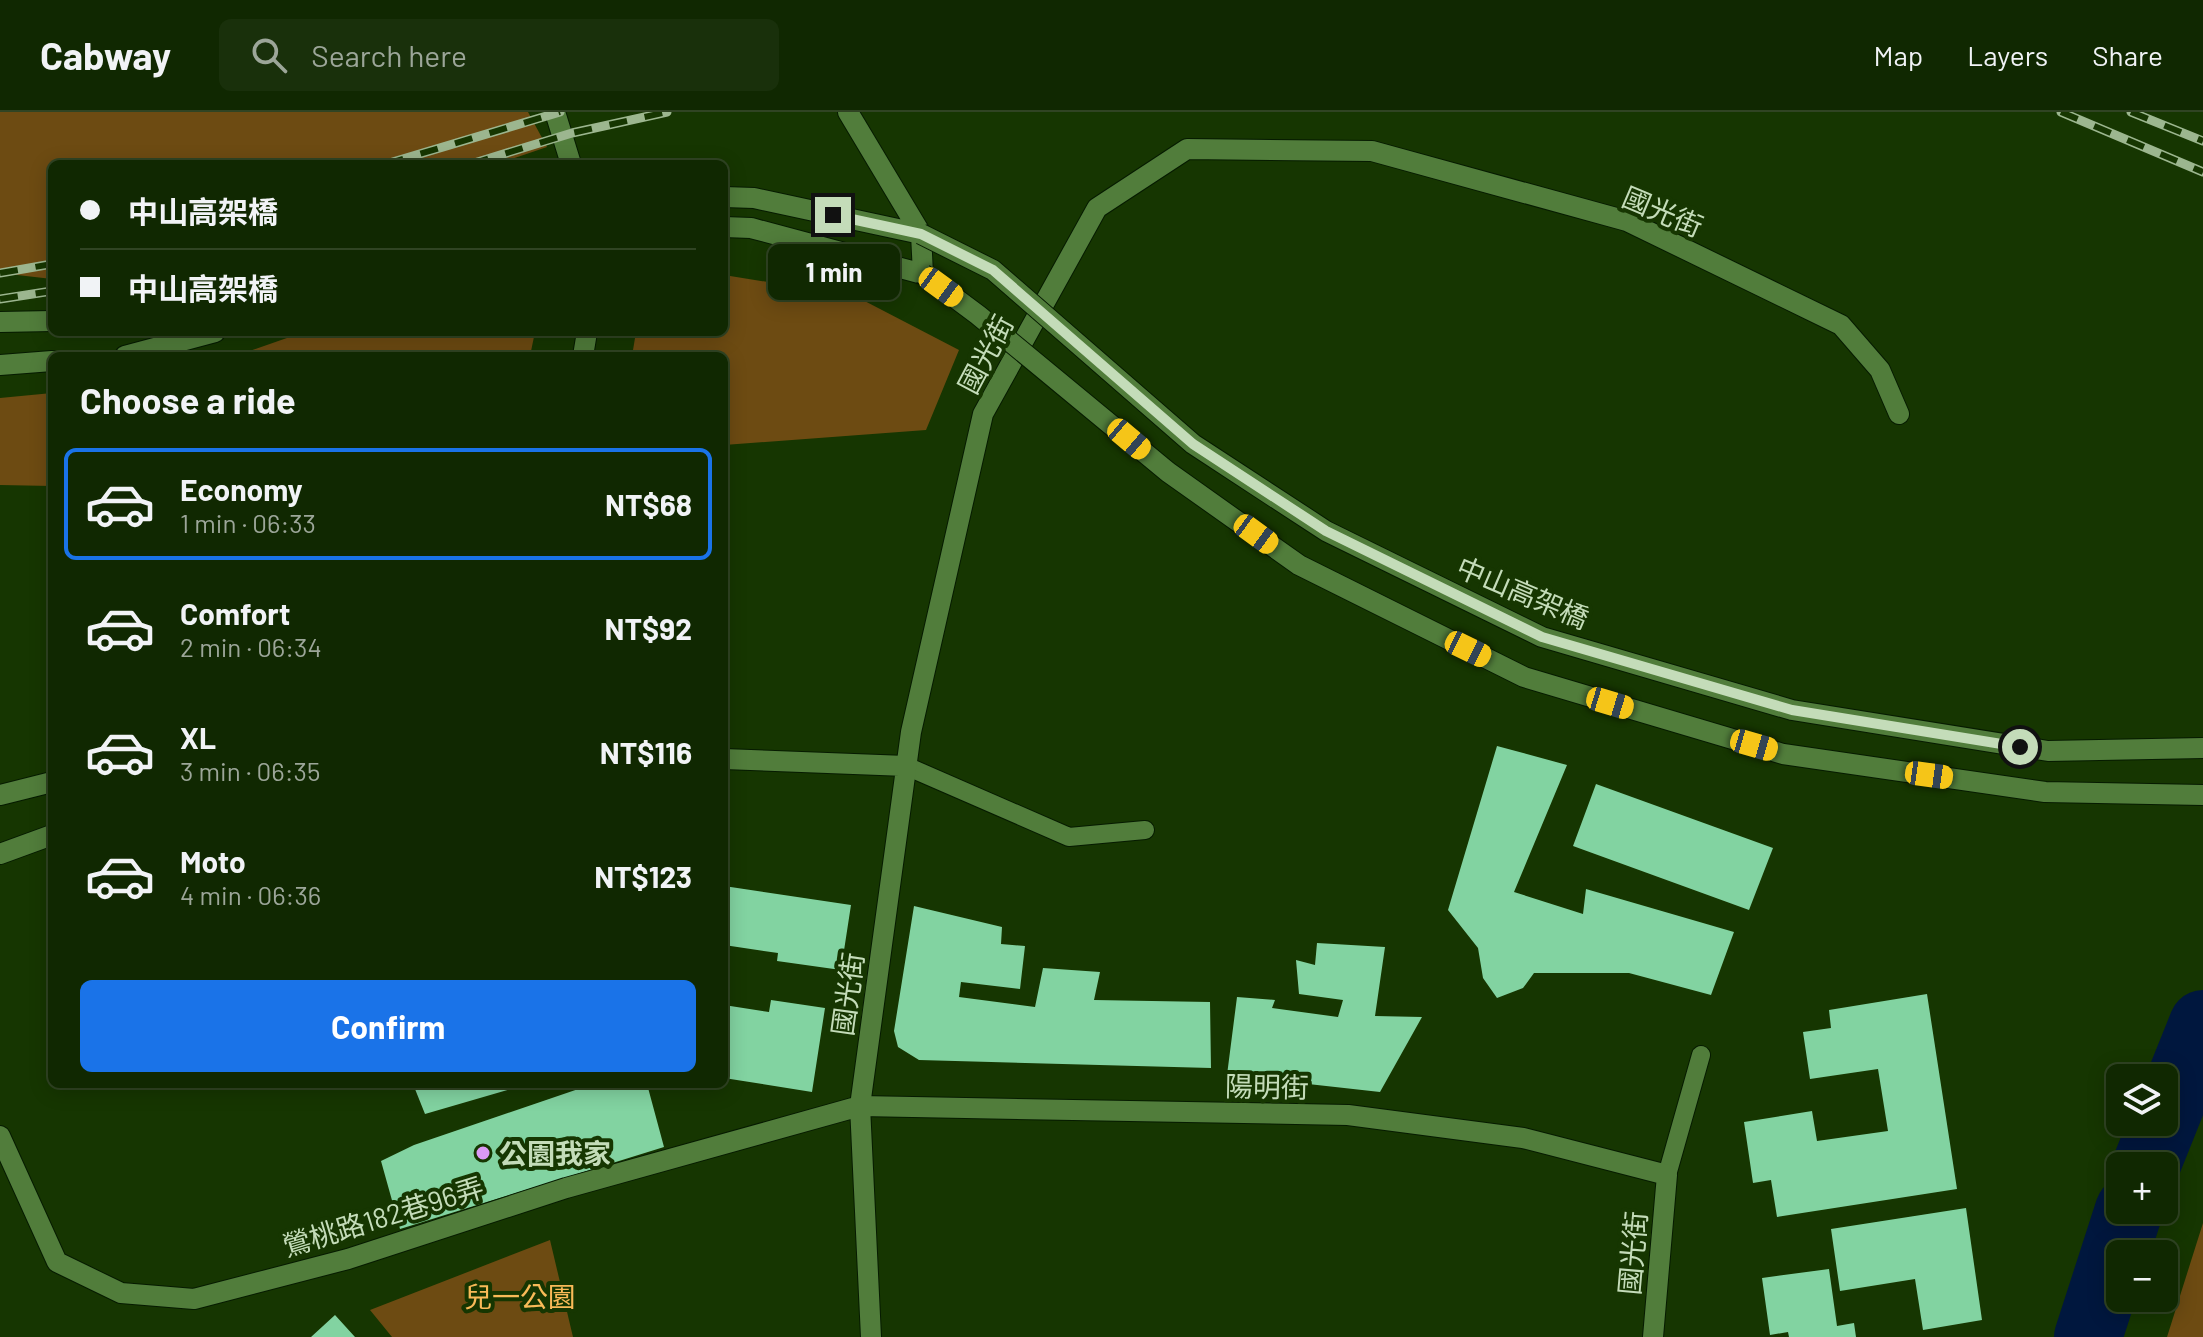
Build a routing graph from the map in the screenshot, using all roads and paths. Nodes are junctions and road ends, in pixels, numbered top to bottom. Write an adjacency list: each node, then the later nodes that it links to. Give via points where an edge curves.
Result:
1 (555, 112): 3 (street)
2 (848, 112): 6 (street)
3 (570, 160)
4 (728, 197): 6 (street, 中山高架橋, via 754,198)
5 (728, 227): 7 (street, via 751,228)
6 (921, 234): 7 (street); 15 (street, 中山高架橋, bridge, via 993,270 1193,444 1313,522 1542,637 1792,710 2048,751)
7 (923, 274): 19 (street, bridge, via 1168,472 1299,565 1524,677 1783,754 2045,792)
8 (48, 321): 9 (street)
9 (0, 322)
10 (200, 336): 11 (street)
11 (140, 352)
12 (48, 361): 13 (street)
13 (0, 365)
14 (1899, 414): 17 (street, 國光街, via 1880,370 1841,325 1627,221 1372,151 1187,149 1097,208 983,414)
15 (2203, 748)
16 (729, 755): 17 (street)
17 (906, 766): 23 (lane, via 1069,837); 27 (street, 國光街)
18 (48, 783): 20 (street)
19 (2170, 794): 21 (street, bridge); 22 (street)
20 (0, 795)
21 (2203, 795)
22 (2203, 808)
23 (1145, 830)
24 (48, 836): 25 (street)
25 (0, 854)
26 (1701, 1055): 29 (lane)
27 (860, 1106): 28 (street, 鶯桃路182巷96弄, via 566,1188 348,1259 194,1299 121,1293 57,1262); 29 (street, 陽明街, via 1348,1115 1523,1138); 30 (street, 國光街)
28 (0, 1136)
29 (1667, 1175): 31 (street, 國光街)
30 (871, 1337)
31 (1653, 1337)

